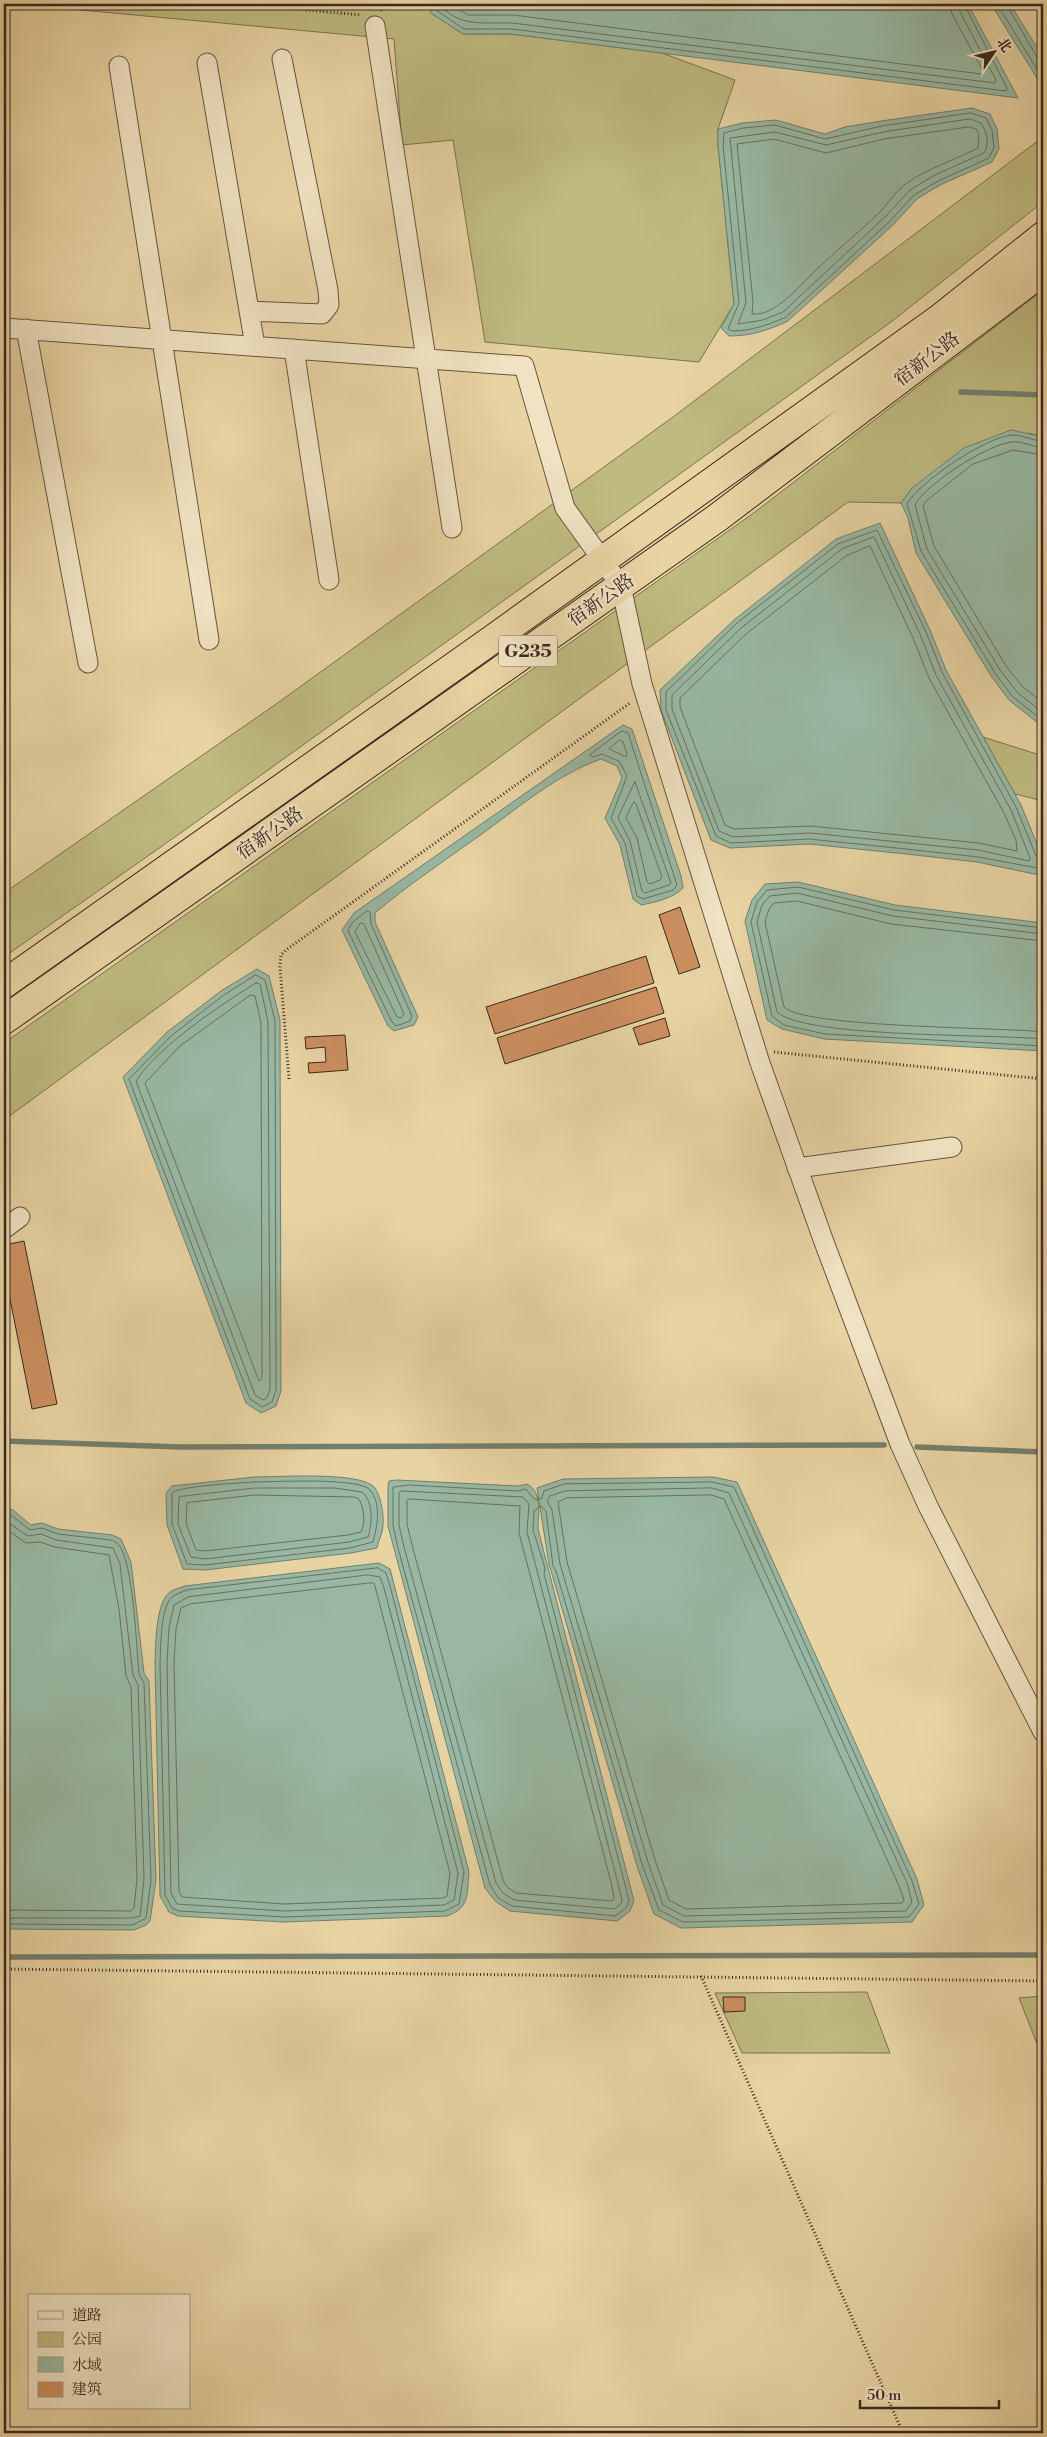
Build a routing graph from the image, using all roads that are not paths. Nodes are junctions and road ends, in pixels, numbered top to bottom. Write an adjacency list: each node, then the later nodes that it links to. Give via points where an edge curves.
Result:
1 (372, 21): 13 (street)
2 (282, 59): 7 (street, via 329,305 322,314)
3 (207, 63): 7 (street)
4 (119, 66): 10 (street)
5 (1043, 236): 15 (highway, 宿新公路, via 939,319)
6 (1043, 271): 17 (highway, 宿新公路 / G235, via 717,518)
7 (249, 311): 11 (street)
8 (4, 328): 9 (street)
9 (26, 329): 10 (street); 19 (street)
10 (162, 339): 11 (street); 18 (street)
11 (255, 346): 12 (street)
12 (294, 349): 13 (street); 16 (street)
13 (426, 359): 14 (street); 15 (street, via 524,366 565,508)
14 (452, 528)
15 (602, 560): 17 (street); 20 (highway, 宿新公路)
16 (329, 580)
17 (620, 586): 21 (highway, 宿新公路 / G235); 23 (street, via 645,693 756,1050)
18 (209, 640)
19 (88, 663)
20 (4, 984)
21 (4, 1020)
22 (952, 1147): 23 (street)
23 (797, 1168): 26 (street, via 900,1444)
24 (20, 1217): 25 (street)
25 (4, 1229)
26 (1043, 1732)

